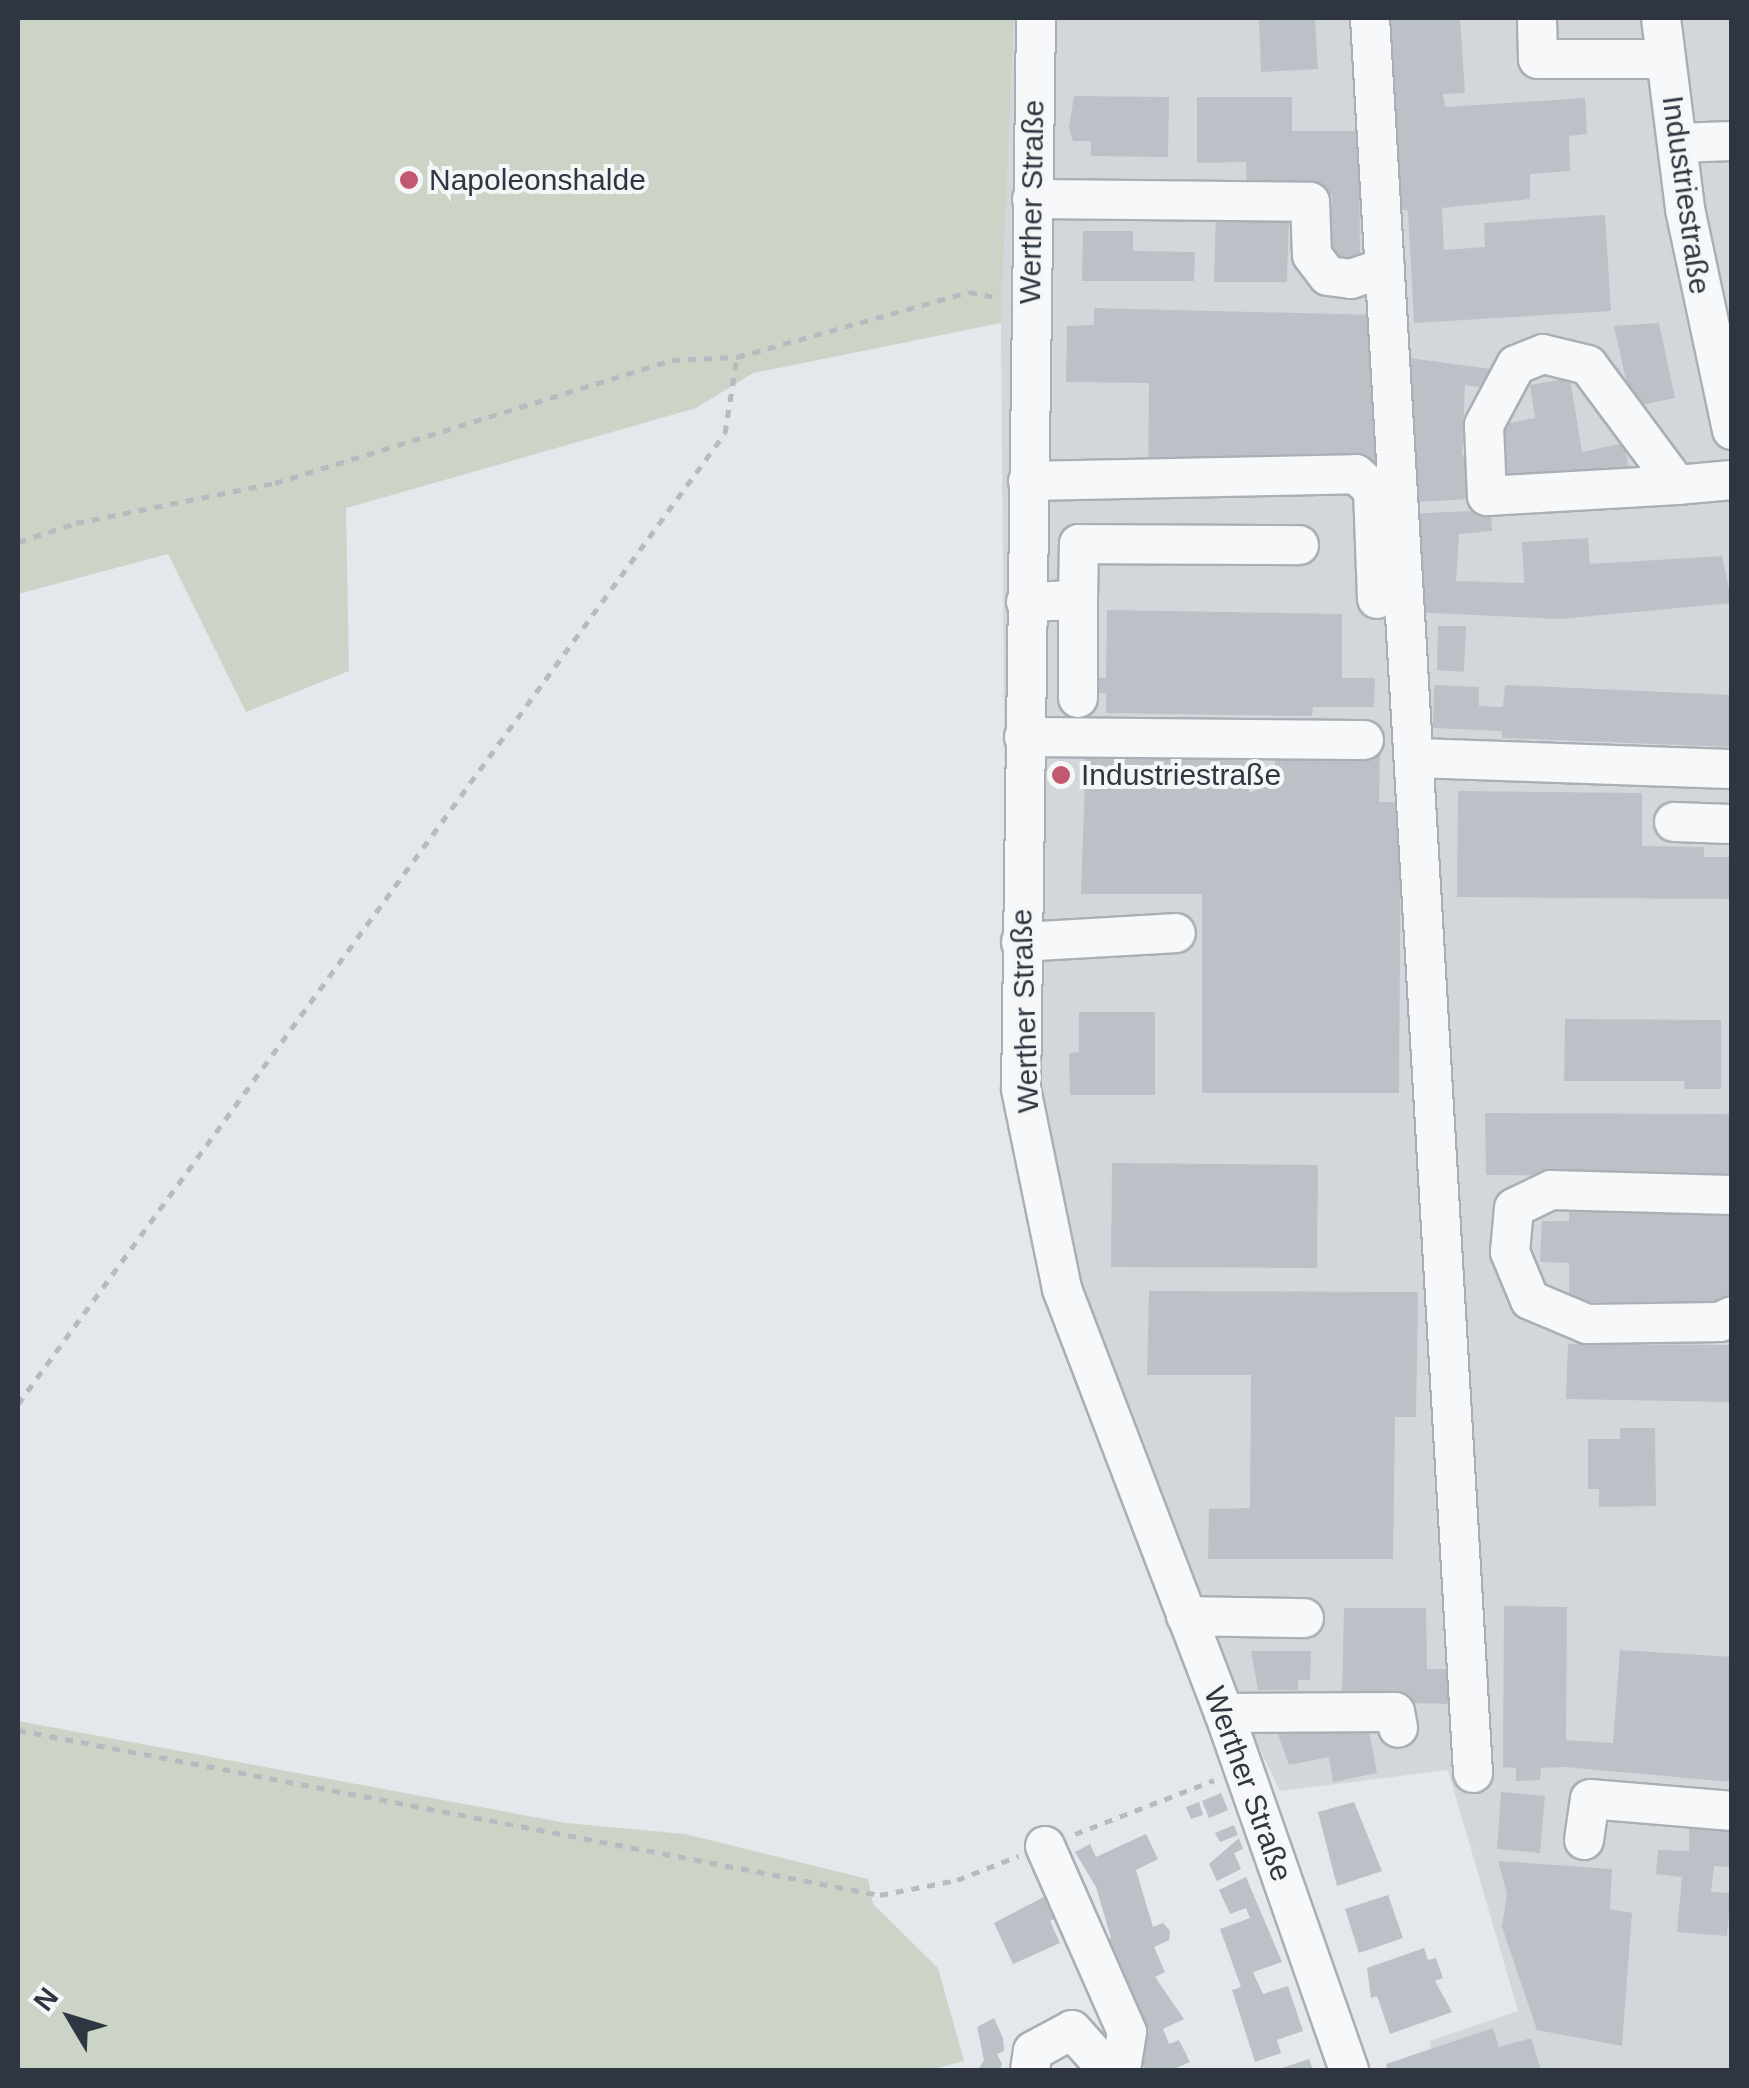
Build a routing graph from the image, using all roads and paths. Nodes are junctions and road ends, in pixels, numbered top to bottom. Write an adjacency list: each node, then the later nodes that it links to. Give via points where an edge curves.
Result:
1 (1036, 18): 8 (street, Werther Straße)
2 (1370, 18): 9 (street)
3 (1537, 18): 5 (street, via 1538,59)
4 (1660, 18): 5 (street, Industriestraße)
5 (1666, 60): 7 (street, Industriestraße)
6 (1732, 141): 7 (street)
7 (1676, 143): 12 (street, Industriestraße, via 1704,318)
8 (1032, 199): 9 (street, via 1310,202 1312,256 1328,276 1351,279); 10 (street, Werther Straße)
9 (1385, 266): 24 (street)
10 (1030, 309): 11 (path, via 968,292); 14 (street, Werther Straße)
11 (737, 357): 16 (path, via 672,360 275,483); 32 (path, via 725,432)
12 (1732, 430)
13 (1732, 480): 15 (street)
14 (1028, 481): 18 (street, via 1356,474 1373,490); 20 (street, Werther Straße)
15 (1677, 485): 15 (street, via 1487,496 1484,426 1516,365 1543,354 1588,365)
16 (18, 542)
17 (1299, 546): 19 (street, via 1079,544)
18 (1377, 599)
19 (1078, 600): 20 (street); 21 (street)
20 (1026, 602): 22 (street, Werther Straße)
21 (1078, 698)
22 (1024, 737): 23 (street); 29 (street, Werther Straße)
23 (1364, 740)
24 (1414, 758): 25 (street); 39 (street)
25 (1732, 770)
26 (1674, 822): 27 (street)
27 (1732, 824)
28 (1176, 934): 29 (street)
29 (1021, 942): 33 (street, Werther Straße, via 1021,1089 1062,1289)
30 (1732, 1195): 31 (street, via 1551,1190 1514,1208 1510,1252 1530,1300 1587,1324 1720,1322)
31 (1732, 1316)
32 (18, 1404)
33 (1186, 1616): 34 (street); 35 (street, Werther Straße)
34 (1304, 1618)
35 (1224, 1712): 36 (street, via 1395,1712); 38 (street, Werther Straße)
36 (1398, 1728)
37 (18, 1730): 42 (path, via 880,1895 957,1880)
38 (1244, 1768): 42 (path); 46 (street, Werther Straße)
39 (1473, 1774)
40 (1732, 1811): 41 (street, via 1590,1799)
41 (1584, 1840)
42 (1045, 1846): 45 (street, via 1127,2032)
43 (1030, 2070): 44 (street, via 1034,2051 1072,2030)
44 (1108, 2070)
45 (1122, 2070)
46 (1349, 2070)

